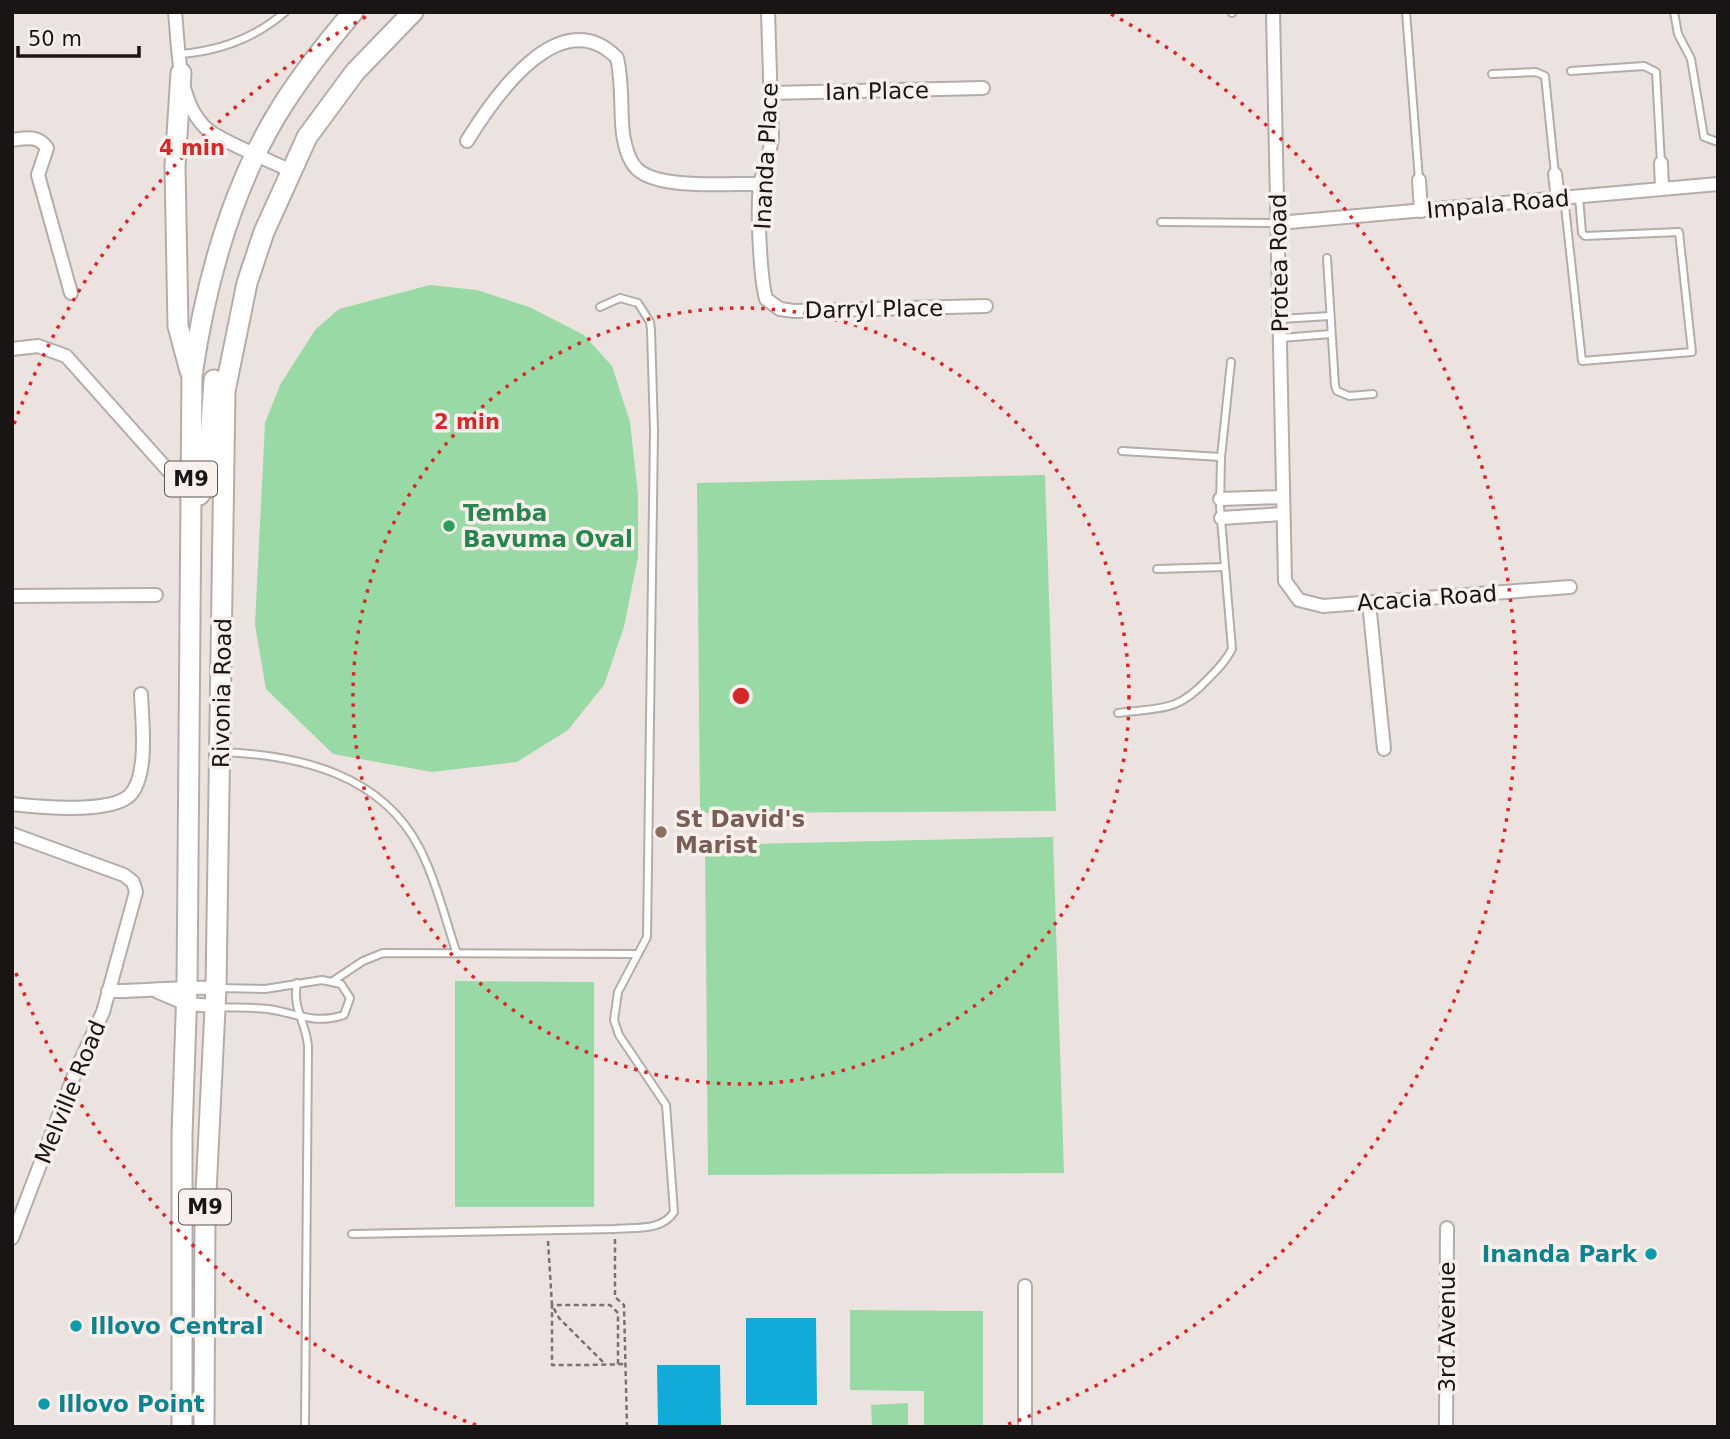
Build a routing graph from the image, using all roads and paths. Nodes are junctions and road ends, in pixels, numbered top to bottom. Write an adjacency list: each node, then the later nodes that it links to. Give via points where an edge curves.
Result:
1 (175, 12): 9 (street)
2 (285, 12): 9 (lane, via 256,34)
3 (353, 12): 17 (main road, Rivonia Road / M9, via 310,65)
4 (414, 12): 19 (main road, Rivonia Road / M9, via 327,107)
5 (768, 12): 13 (street, Inanda Place)
6 (1273, 12): 29 (street, Protea Road)
7 (1406, 12): 21 (lane)
8 (1674, 12): 16 (lane, via 1678,34 1691,58 1704,137)
9 (181, 64): 17 (street, via 197,119 210,132); 42 (main road, via 175,166 178,326)
10 (1571, 71): 18 (lane, via 1644,66 1656,72)
11 (1492, 74): 20 (lane, via 1536,72 1545,76)
12 (983, 88): 13 (street, Ian Place)
13 (771, 93): 22 (street, Inanda Place, via 770,155)
14 (12, 140): 32 (street, via 33,138 47,148 38,175)
15 (467, 141): 22 (street, via 524,64 561,38 580,36 597,40 617,58 623,138 636,168 664,181)
16 (1718, 142)
17 (256, 153): 19 (street); 42 (main road, Rivonia Road / M9, via 208,290)
18 (1661, 163): 24 (street)
19 (291, 171): 31 (main road, Rivonia Road / M9)
20 (1555, 174): 26 (street)
21 (1419, 180): 27 (street)
22 (760, 184): 33 (street, Inanda Place)
23 (1718, 184): 24 (street, Impala Road)
24 (1662, 188): 25 (street, Impala Road)
25 (1579, 196): 26 (street, Impala Road); 26 (lane, via 1585,236 1678,232 1692,352 1582,361)
26 (1561, 198): 27 (street, Impala Road)
27 (1421, 211): 29 (street, Impala Road)
28 (1161, 222): 29 (lane)
29 (1278, 223): 37 (street, Protea Road)
30 (1326, 258): 36 (lane)
31 (247, 284): 46 (main road, via 233,306 219,346 207,485 199,495); 61 (main road, Rivonia Road / M9, via 225,391)
32 (71, 293)
33 (766, 299): 34 (street, Darryl Place, via 780,309 794,311)
34 (986, 306)
35 (600, 307): 65 (lane, via 620,298 638,303 651,330 650,926)
36 (1330, 316): 37 (lane); 38 (lane)
37 (1280, 319): 39 (street, Protea Road)
38 (1331, 334): 39 (lane); 43 (lane, via 1337,391 1349,396)
39 (1281, 338): 47 (street, Protea Road)
40 (12, 349): 46 (street, via 38,346 66,356)
41 (1231, 362): 45 (lane)
42 (192, 375): 46 (main road, Rivonia Road / M9)
43 (1373, 394)
44 (1122, 451): 45 (lane)
45 (1221, 457): 48 (lane)
46 (190, 495): 69 (main road, Rivonia Road / M9)
47 (1282, 496): 48 (street); 49 (street, Protea Road)
48 (1220, 499): 50 (lane)
49 (1283, 514): 50 (street); 54 (street, Protea Road, via 1283,570)
50 (1221, 518): 51 (lane)
51 (1225, 567): 52 (lane); 59 (lane, via 1233,640 1225,662 1188,700)
52 (1157, 569)
53 (1570, 587): 57 (street, Acacia Road)
54 (1290, 591): 57 (street, Acacia Road, via 1308,605)
55 (156, 595): 56 (street)
56 (12, 596)
57 (1368, 603): 60 (street)
58 (141, 694): 62 (street, via 143,747 131,794 118,803 52,808)
59 (1118, 713)
60 (1384, 749)
61 (220, 752): 64 (lane, via 257,753 313,764 350,779 389,806 420,849); 70 (main road, Rivonia Road / M9)
62 (12, 804)
63 (12, 834): 68 (street, via 133,882 135,902)
64 (456, 951): 65 (lane); 66 (lane, via 383,953)
65 (638, 954): 73 (lane, via 618,992 614,1020 619,1035 666,1105 674,1212 658,1226)
66 (333, 981): 67 (lane); 71 (lane, via 347,990 350,998 344,1015 329,1020)
67 (297, 983): 70 (lane); 71 (lane, via 294,1002)
68 (108, 990): 69 (street, Melville Road); 76 (street, Melville Road)
69 (187, 995): 70 (street, Melville Road); 70 (street, Melville Road); 82 (main road, Rivonia Road / M9)
70 (216, 997): 71 (lane); 83 (main road, Rivonia Road / M9, via 205,1213)
71 (298, 1017): 84 (lane, via 308,1046)
72 (1447, 1228): 87 (street, 3rd Avenue)
73 (615, 1229): 74 (lane); 80 (path, via 615,1297 624,1305)
74 (548, 1230): 75 (lane); 78 (path)
75 (352, 1234)
76 (12, 1238)
77 (1026, 1286): 86 (street)
78 (552, 1305): 79 (path, via 610,1305 618,1313); 81 (path); 81 (path, via 552,1365)
79 (618, 1364): 80 (path); 81 (path)
80 (626, 1364): 85 (path)
81 (606, 1365)
82 (182, 1427)
83 (204, 1427)
84 (305, 1427)
85 (627, 1427)
86 (1025, 1427)
87 (1446, 1427)

